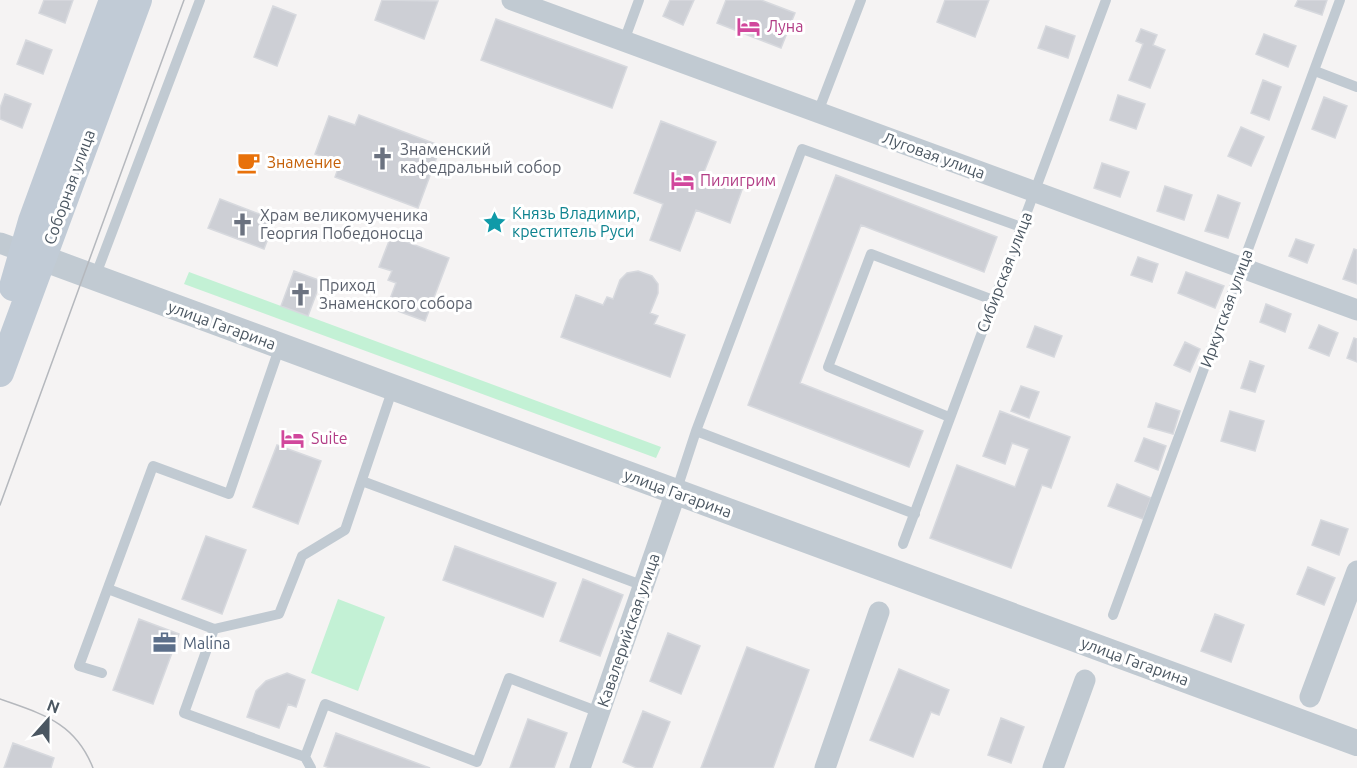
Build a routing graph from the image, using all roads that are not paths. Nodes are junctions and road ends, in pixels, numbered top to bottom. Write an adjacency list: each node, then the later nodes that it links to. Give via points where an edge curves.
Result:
1 (113, 0): 15 (main road, Соборная улица)
2 (138, 0): 15 (main road, Соборная улица)
3 (200, 0): 17 (lane)
4 (639, 0): 9 (lane)
5 (861, 0): 12 (lane)
6 (1106, 0): 13 (lane, Сибирская улица)
7 (1340, 0): 10 (lane, Иркутская улица)
8 (518, 1): 9 (street, Луговая улица)
9 (624, 41): 12 (street, Луговая улица)
10 (1315, 71): 11 (lane); 16 (lane, Иркутская улица)
11 (1357, 87)
12 (818, 112): 13 (street, Луговая улица)
13 (1034, 192): 14 (lane, Сибирская улица); 16 (street, Луговая улица)
14 (1021, 227): 18 (lane, Сибирская улица); 25 (lane, via 802,148)
15 (22, 251): 17 (street, улица Гагарина); 20 (main road, Соборная улица); 22 (main road, Соборная улица)
16 (1242, 266): 19 (street, Луговая улица); 34 (lane, Иркутская улица)
17 (95, 278): 21 (street, улица Гагарина)
18 (993, 300): 24 (lane, Сибирская улица); 24 (lane, via 871,254 863,274 828,368)
19 (1357, 310)
20 (0, 323)
21 (280, 346): 23 (street, улица Гагарина); 32 (lane, via 229,494 153,466)
22 (0, 373)
23 (393, 388): 26 (lane); 27 (street, улица Гагарина)
24 (949, 417): 28 (lane, Сибирская улица)
25 (696, 431): 27 (lane); 28 (lane)
26 (362, 481): 31 (lane); 35 (lane, via 345,530 302,556 279,614)
27 (676, 492): 31 (street, Кавалерийская улица); 40 (street, улица Гагарина)
28 (915, 514): 29 (lane, Сибирская улица)
29 (903, 544)
30 (1357, 571): 38 (street)
31 (644, 586): 39 (street, Кавалерийская улица)
32 (108, 589): 35 (lane); 36 (lane, via 79,666)
33 (879, 612): 44 (street)
34 (1113, 615)
35 (214, 629): 41 (lane, via 183,713)
36 (102, 674)
37 (1084, 680): 45 (street)
38 (1310, 697)
39 (599, 712): 41 (lane, via 509,678 477,762 325,704); 43 (street, Кавалерийская улица)
40 (1357, 743)
41 (305, 757): 42 (lane)
42 (311, 768)
43 (580, 768)
44 (825, 768)
45 (1053, 768)

